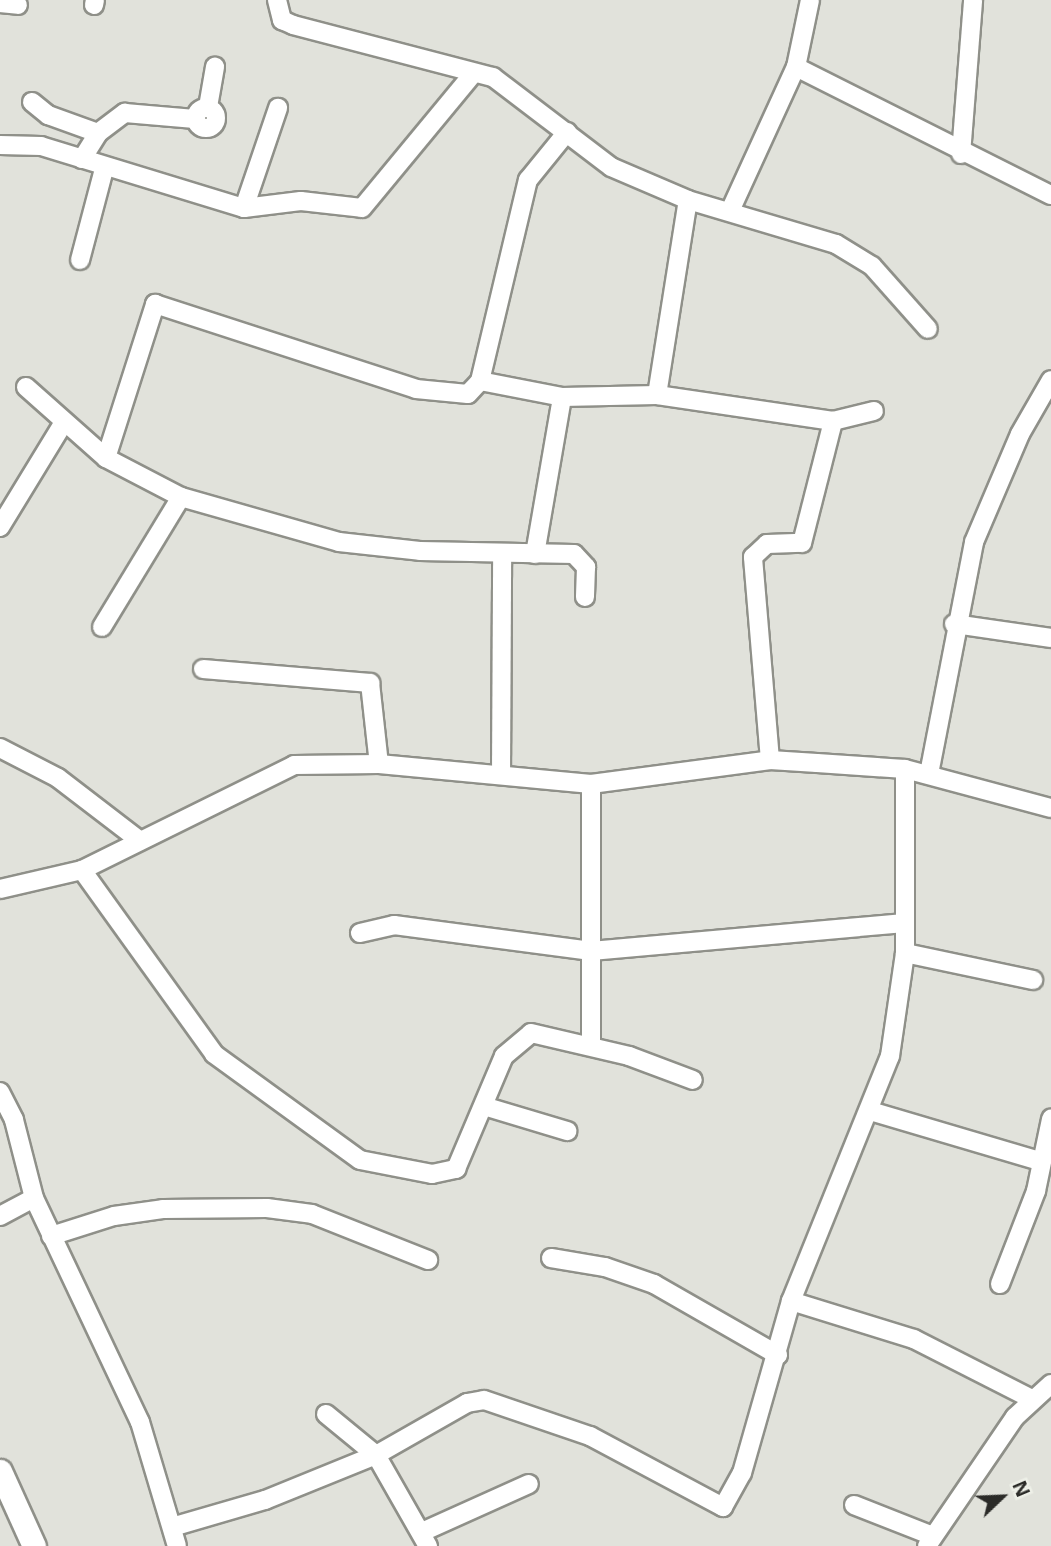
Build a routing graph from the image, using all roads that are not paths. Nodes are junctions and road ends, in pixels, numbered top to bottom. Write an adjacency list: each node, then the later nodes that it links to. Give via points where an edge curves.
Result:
1 (277, 0): 6 (street, via 282,20 293,25)
2 (810, 0): 5 (street)
3 (973, 0): 12 (street)
4 (215, 67): 10 (street, via 202,113 125,113)
5 (796, 67): 12 (street); 18 (street)
6 (472, 75): 9 (street, via 493,77); 17 (street, via 362,208 301,201)
7 (32, 102): 10 (street, via 48,116)
8 (278, 108): 17 (street)
9 (567, 132): 16 (street, via 611,167); 21 (street, via 528,180)
10 (97, 133): 13 (street)
11 (0, 145): 13 (street, via 41,146)
12 (961, 154): 15 (street)
13 (82, 159): 14 (street)
14 (104, 169): 17 (street); 19 (street)
15 (1051, 195)
16 (688, 200): 18 (street); 24 (street)
17 (244, 208)
18 (730, 211): 20 (street, via 836,244 872,266)
19 (80, 260)
20 (928, 330)
21 (480, 381): 25 (street); 29 (street, via 468,394 446,397 155,304)
22 (26, 387): 28 (street)
23 (1049, 390): 35 (street, via 997,481 974,542)
24 (657, 395): 25 (street); 27 (street)
25 (562, 397): 32 (street)
26 (874, 411): 27 (street)
27 (833, 421): 40 (street, via 802,543 767,544 753,557)
28 (64, 422): 29 (street); 31 (street)
29 (106, 458): 30 (street)
30 (180, 497): 33 (street, via 339,542); 36 (street)
31 (0, 527)
32 (536, 554): 33 (street); 34 (street, via 583,558)
33 (502, 556): 44 (street)
34 (585, 597)
35 (954, 624): 37 (street); 43 (street)
36 (102, 627)
37 (1051, 638)
38 (203, 669): 41 (street, via 370,683)
39 (0, 748): 47 (street, via 58,778)
40 (769, 760): 42 (street); 45 (street)
41 (379, 764): 44 (street); 47 (street, via 293,765)
42 (905, 769): 43 (street); 50 (street)
43 (929, 774): 46 (street)
44 (501, 775): 45 (street)
45 (591, 784): 52 (street)
46 (1051, 808)
47 (140, 841): 48 (street)
48 (82, 870): 49 (street); 58 (street, via 214,1054 344,1153 386,1168 445,1173 461,1164)
49 (0, 890)
50 (905, 923): 52 (street); 53 (street)
51 (360, 933): 52 (street, via 394,925)
52 (591, 951): 55 (street)
53 (905, 953): 54 (street); 59 (street, via 890,1056)
54 (1033, 980)
55 (591, 1046): 56 (street); 58 (street, via 531,1033 520,1037 504,1056)
56 (693, 1080)
57 (0, 1092): 63 (street, via 14,1120)
58 (487, 1107): 61 (street)
59 (870, 1111): 62 (street); 69 (street)
60 (1051, 1119): 62 (street)
61 (567, 1131)
62 (1040, 1161): 68 (street, via 1036,1191)
63 (33, 1198): 64 (street); 65 (street)
64 (0, 1216)
65 (51, 1236): 67 (street, via 114,1216 163,1209 267,1208 312,1214); 78 (street, via 140,1422)
66 (551, 1258): 70 (street, via 605,1267 653,1284)
67 (428, 1260)
68 (1000, 1284)
69 (792, 1301): 70 (street); 72 (street, via 914,1339)
70 (778, 1355): 74 (street, via 742,1473 723,1507 590,1436 484,1400 467,1403)
71 (1051, 1384): 72 (street)
72 (1032, 1399): 80 (street)
73 (326, 1414): 74 (street)
74 (376, 1455): 78 (street, via 265,1500); 79 (street)
75 (0, 1471): 81 (main road)
76 (529, 1484): 79 (street)
77 (854, 1504): 80 (street)
78 (172, 1527): 82 (street)
79 (425, 1539)
80 (930, 1541)
81 (34, 1546)
82 (177, 1546)

